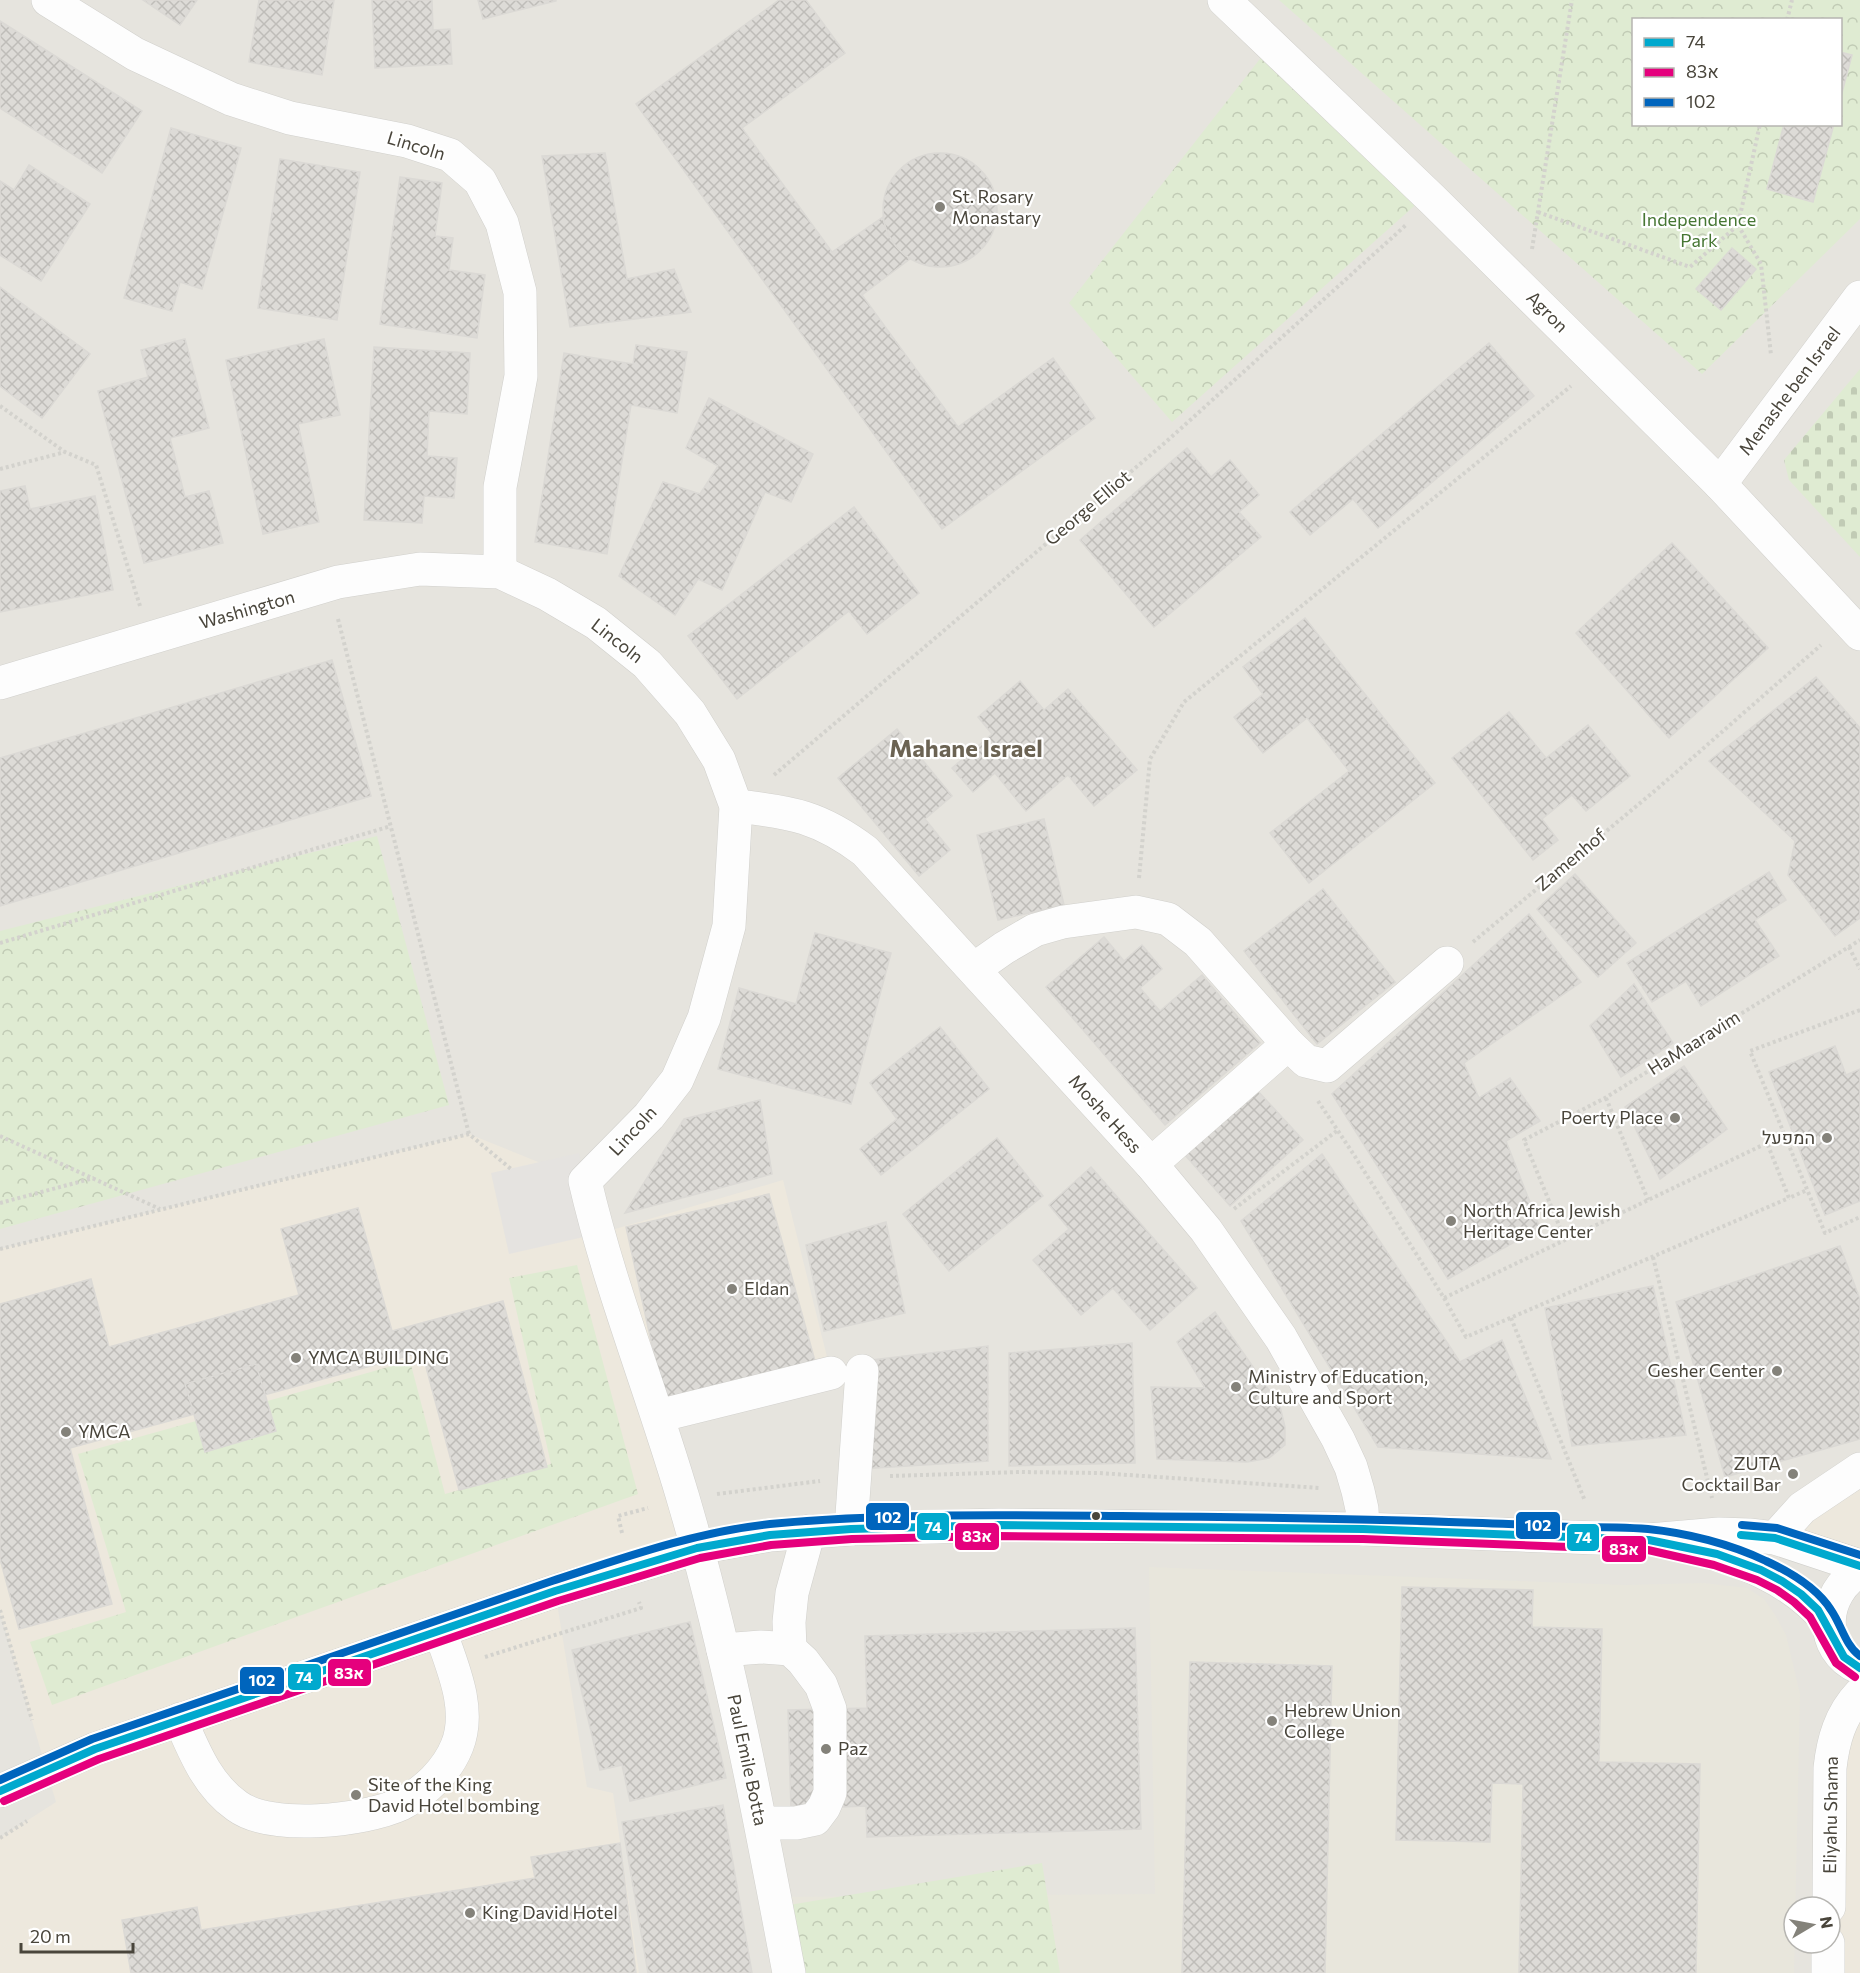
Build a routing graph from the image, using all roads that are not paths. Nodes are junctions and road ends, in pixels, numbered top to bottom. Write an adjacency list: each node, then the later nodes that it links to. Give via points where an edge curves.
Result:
1 (48, 0): 5 (street, Lincoln, via 135,54 231,99 290,118 407,141 450,155 480,181 502,223 520,292 520,376 500,487)
2 (1224, 0): 4 (street, Agron)
3 (1855, 315): 4 (street, Menashe ben Israel)
4 (1720, 484): 6 (street, Agron)
5 (500, 572): 7 (street, Washington, via 420,569 338,582); 8 (street, Lincoln, via 596,623 647,664 690,713 719,760)
6 (1854, 627)
7 (0, 683)
8 (736, 806): 10 (street, Moshe Hess, via 811,819 841,833 865,851); 13 (street, Lincoln, via 729,926 704,1018 677,1080 585,1181 597,1234)
9 (1447, 963): 11 (street, via 1327,1066)
10 (974, 969): 11 (street, via 1035,930 1063,922 1136,912 1168,919 1198,942); 12 (street, Moshe Hess)
11 (1297, 1053): 12 (street)
12 (1151, 1164): 15 (street, Moshe Hess, via 1206,1230 1281,1338 1351,1467)
13 (658, 1416): 16 (street, via 847,1372); 20 (street, Lincoln)
14 (1860, 1469): 18 (street, via 1802,1508)
15 (1363, 1528): 16 (street, via 999,1525); 19 (street)
16 (851, 1529): 17 (street)
17 (809, 1531): 20 (street); 25 (street, via 792,1593)
18 (1775, 1538): 19 (street, via 1719,1534); 21 (street)
19 (1649, 1540): 23 (street, via 1700,1550 1759,1569 1802,1595)
20 (697, 1548): 24 (street); 26 (street, Paul Emile Botta)
21 (1860, 1566)
22 (1860, 1571): 23 (street, via 1837,1590)
23 (1829, 1623): 27 (street, via 1842,1655)
24 (440, 1631): 29 (street); 29 (street, via 460,1695 458,1744 446,1767 427,1787 401,1804 321,1821 265,1818 237,1807 217,1787 200,1764)
25 (790, 1649): 26 (street); 31 (street, via 821,1685 830,1709 830,1793 815,1819)
26 (723, 1650): 31 (street, Paul Emile Botta)
27 (1860, 1668)
28 (1860, 1694): 32 (street, Eliyahu Shama, via 1847,1710 1833,1746)
29 (180, 1719): 30 (street, via 95,1749)
30 (0, 1791)
31 (760, 1823): 34 (street, Paul Emile Botta)
32 (1829, 1895)
33 (1828, 1955): 35 (street)
34 (789, 1973)
35 (1828, 1973)

